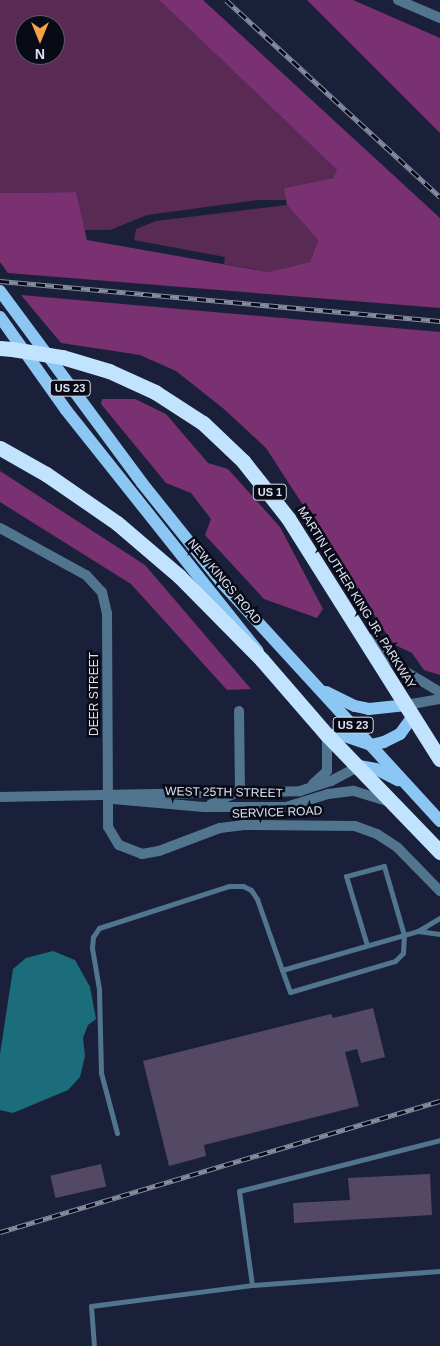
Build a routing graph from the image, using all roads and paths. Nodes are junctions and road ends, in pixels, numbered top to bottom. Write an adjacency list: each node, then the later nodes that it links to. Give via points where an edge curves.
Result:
1 (398, 0): 2 (street)
2 (440, 18)
3 (0, 291): 7 (main road, NEW KINGS ROAD / US 23)
4 (0, 317): 8 (main road, NEW KINGS ROAD / US 23, via 66,410)
5 (6, 349): 10 (highway, MARTIN LUTHER KING JR. PARKWAY / US 1, bridge, via 62,357 109,371 155,392 203,423 264,485)
6 (0, 448): 11 (highway, via 67,488 130,533 179,576)
7 (142, 483): 8 (street); 12 (main road, NEW KINGS ROAD / US 23, via 222,583)
8 (131, 492): 11 (main road, NEW KINGS ROAD / US 23, via 255,643)
9 (0, 528): 25 (street, DEER STREET, via 86,575 102,592 107,613)
10 (351, 618): 13 (street, via 403,670); 15 (highway, MARTIN LUTHER KING JR. PARKWAY / US 1)
11 (262, 660): 17 (highway, NEW KINGS ROAD)
12 (317, 688): 15 (main road, via 355,706); 18 (main road, NEW KINGS ROAD / US 23)
13 (440, 692)
14 (440, 699): 15 (street)
15 (410, 711): 18 (main road, via 400,734); 19 (highway, MARTIN LUTHER KING JR. PARKWAY / US 1)
16 (239, 712): 22 (street)
17 (327, 735): 18 (main road, via 342,735); 20 (highway, NEW KINGS ROAD); 23 (street, via 327,772 319,781)
18 (371, 744): 21 (main road, NEW KINGS ROAD / US 23)
19 (440, 759)
20 (359, 766): 21 (main road, via 376,769); 23 (street, WEST 25TH STREET, via 331,781); 26 (highway, NEW KINGS ROAD)
21 (401, 781): 28 (main road, NEW KINGS ROAD / US 23)
22 (240, 791): 23 (street, WEST 25TH STREET); 25 (street, WEST 25TH STREET, via 129,793); 27 (street)
23 (300, 791)
24 (0, 797): 25 (street, WEST 25TH STREET)
25 (108, 798): 27 (street, WEST 25TH STREET); 30 (street, SERVICE ROAD, via 108,827 119,845 130,852 159,851 220,828 246,825 356,826 397,847)
26 (396, 804): 27 (street, WEST 25TH STREET, via 348,791 286,807); 29 (highway, NEW KINGS ROAD)
27 (204, 807)
28 (440, 821)
29 (440, 852)
30 (440, 891)
31 (440, 918): 32 (lane)
32 (418, 931): 33 (lane); 34 (lane)
33 (440, 934)
34 (404, 935): 35 (lane); 35 (lane, via 384,866 346,876); 36 (lane, via 403,953 396,961 290,992)
35 (368, 945): 36 (lane)
36 (282, 970): 37 (lane, via 257,899 251,890 243,886 229,886 99,928 93,937 92,948 99,989 101,1073)
37 (117, 1133)
38 (440, 1140): 40 (lane, via 239,1191)
39 (440, 1272): 40 (lane)
40 (252, 1285): 41 (lane, via 91,1306)
41 (94, 1346)

